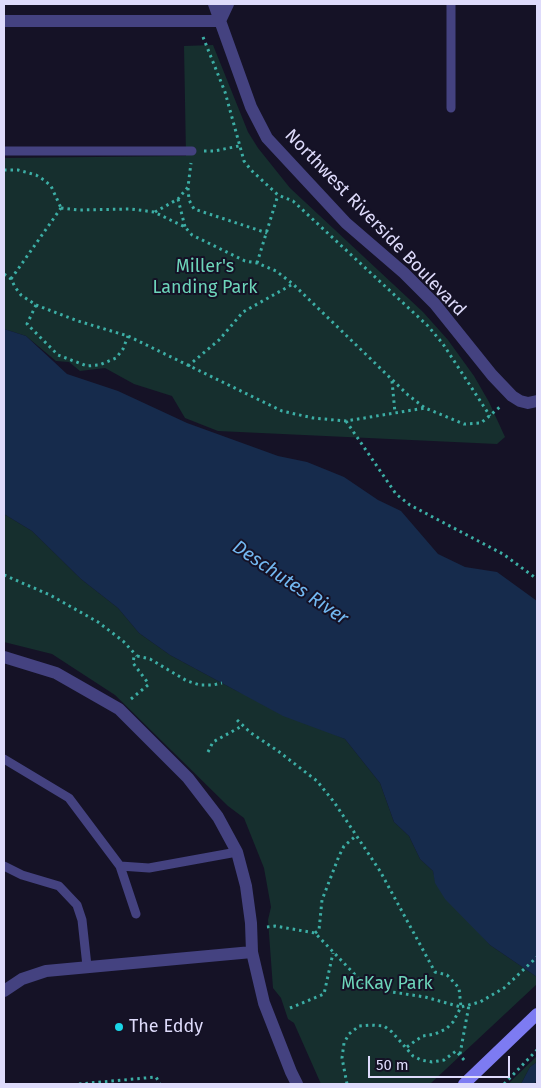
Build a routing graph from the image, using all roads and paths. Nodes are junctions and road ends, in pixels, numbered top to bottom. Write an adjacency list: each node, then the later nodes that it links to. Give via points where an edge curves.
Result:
1 (214, 4): 5 (street, Northwest Riverside Boulevard)
2 (228, 4): 5 (street)
3 (451, 4): 6 (lane)
4 (4, 21): 5 (street)
5 (220, 21): 24 (street, Northwest Riverside Boulevard, via 251,107 267,138 346,223 435,304 512,396 528,403)
6 (451, 108)
7 (4, 151): 8 (lane)
8 (192, 151)
9 (4, 170): 12 (path, via 18,170 44,180 51,186)
10 (188, 187): 15 (path, via 194,209)
11 (278, 195): 15 (path)
12 (61, 208): 13 (path); 18 (path)
13 (154, 212): 14 (path); 14 (path, via 178,199)
14 (185, 226): 16 (path, via 192,235)
15 (267, 232): 16 (path)
16 (257, 264): 19 (path, via 276,271)
17 (4, 274): 18 (path)
18 (11, 279): 20 (path, via 21,295)
19 (292, 284): 22 (path, via 243,312 219,340); 23 (path)
20 (36, 304): 21 (path); 21 (path, via 27,324 58,355 87,366 116,358)
21 (128, 336): 22 (path)
22 (188, 366): 28 (path, via 282,412)
23 (392, 380): 25 (path); 26 (path)
24 (537, 401)
25 (425, 408): 26 (path); 27 (path, via 464,424 481,424)
26 (395, 413): 28 (path)
27 (490, 416)
28 (346, 421): 30 (path, via 396,494 410,505 503,554)
29 (4, 575): 31 (path, via 50,595 98,622)
30 (537, 579)
31 (137, 656): 33 (path, via 150,659 187,681 213,685); 34 (path, via 132,663 148,686)
32 (4, 657): 34 (street, via 56,673)
33 (222, 683)
34 (119, 709): 40 (street, via 188,778 218,817)
35 (237, 720): 36 (path)
36 (242, 726): 37 (path, via 213,742); 39 (path, via 317,781)
37 (208, 752)
38 (4, 759): 42 (lane, via 69,798)
39 (357, 835): 45 (path, via 344,846 339,856 322,900 319,930); 52 (path, via 435,972 447,976 459,988)
40 (236, 852): 42 (lane, via 149,868); 44 (street, via 246,886)
41 (4, 866): 49 (lane, via 58,886 77,905)
42 (120, 866): 43 (lane)
43 (136, 914)
44 (251, 929): 45 (path, via 275,926); 46 (street)
45 (315, 933): 47 (path)
46 (252, 952): 49 (street); 61 (street, via 264,1003)
47 (333, 953): 52 (path, via 363,983); 53 (path, via 324,994)
48 (537, 956): 51 (path, via 504,988)
49 (88, 966): 50 (street, via 46,971 22,979)
50 (4, 991)
51 (469, 1005): 52 (path); 57 (path)
52 (461, 1007): 55 (path, via 446,1029 422,1036)
53 (290, 1008)
54 (537, 1014): 58 (main road)
55 (407, 1048): 57 (path, via 413,1056 432,1062 444,1060 456,1051); 62 (path, via 384,1026 359,1026 344,1043 342,1058)
56 (537, 1050): 64 (path)
57 (459, 1055): 58 (path)
58 (476, 1072): 63 (main road)
59 (79, 1084): 60 (path, via 156,1077)
60 (160, 1084)
61 (297, 1084)
62 (347, 1084)
63 (464, 1084)
64 (504, 1084)

